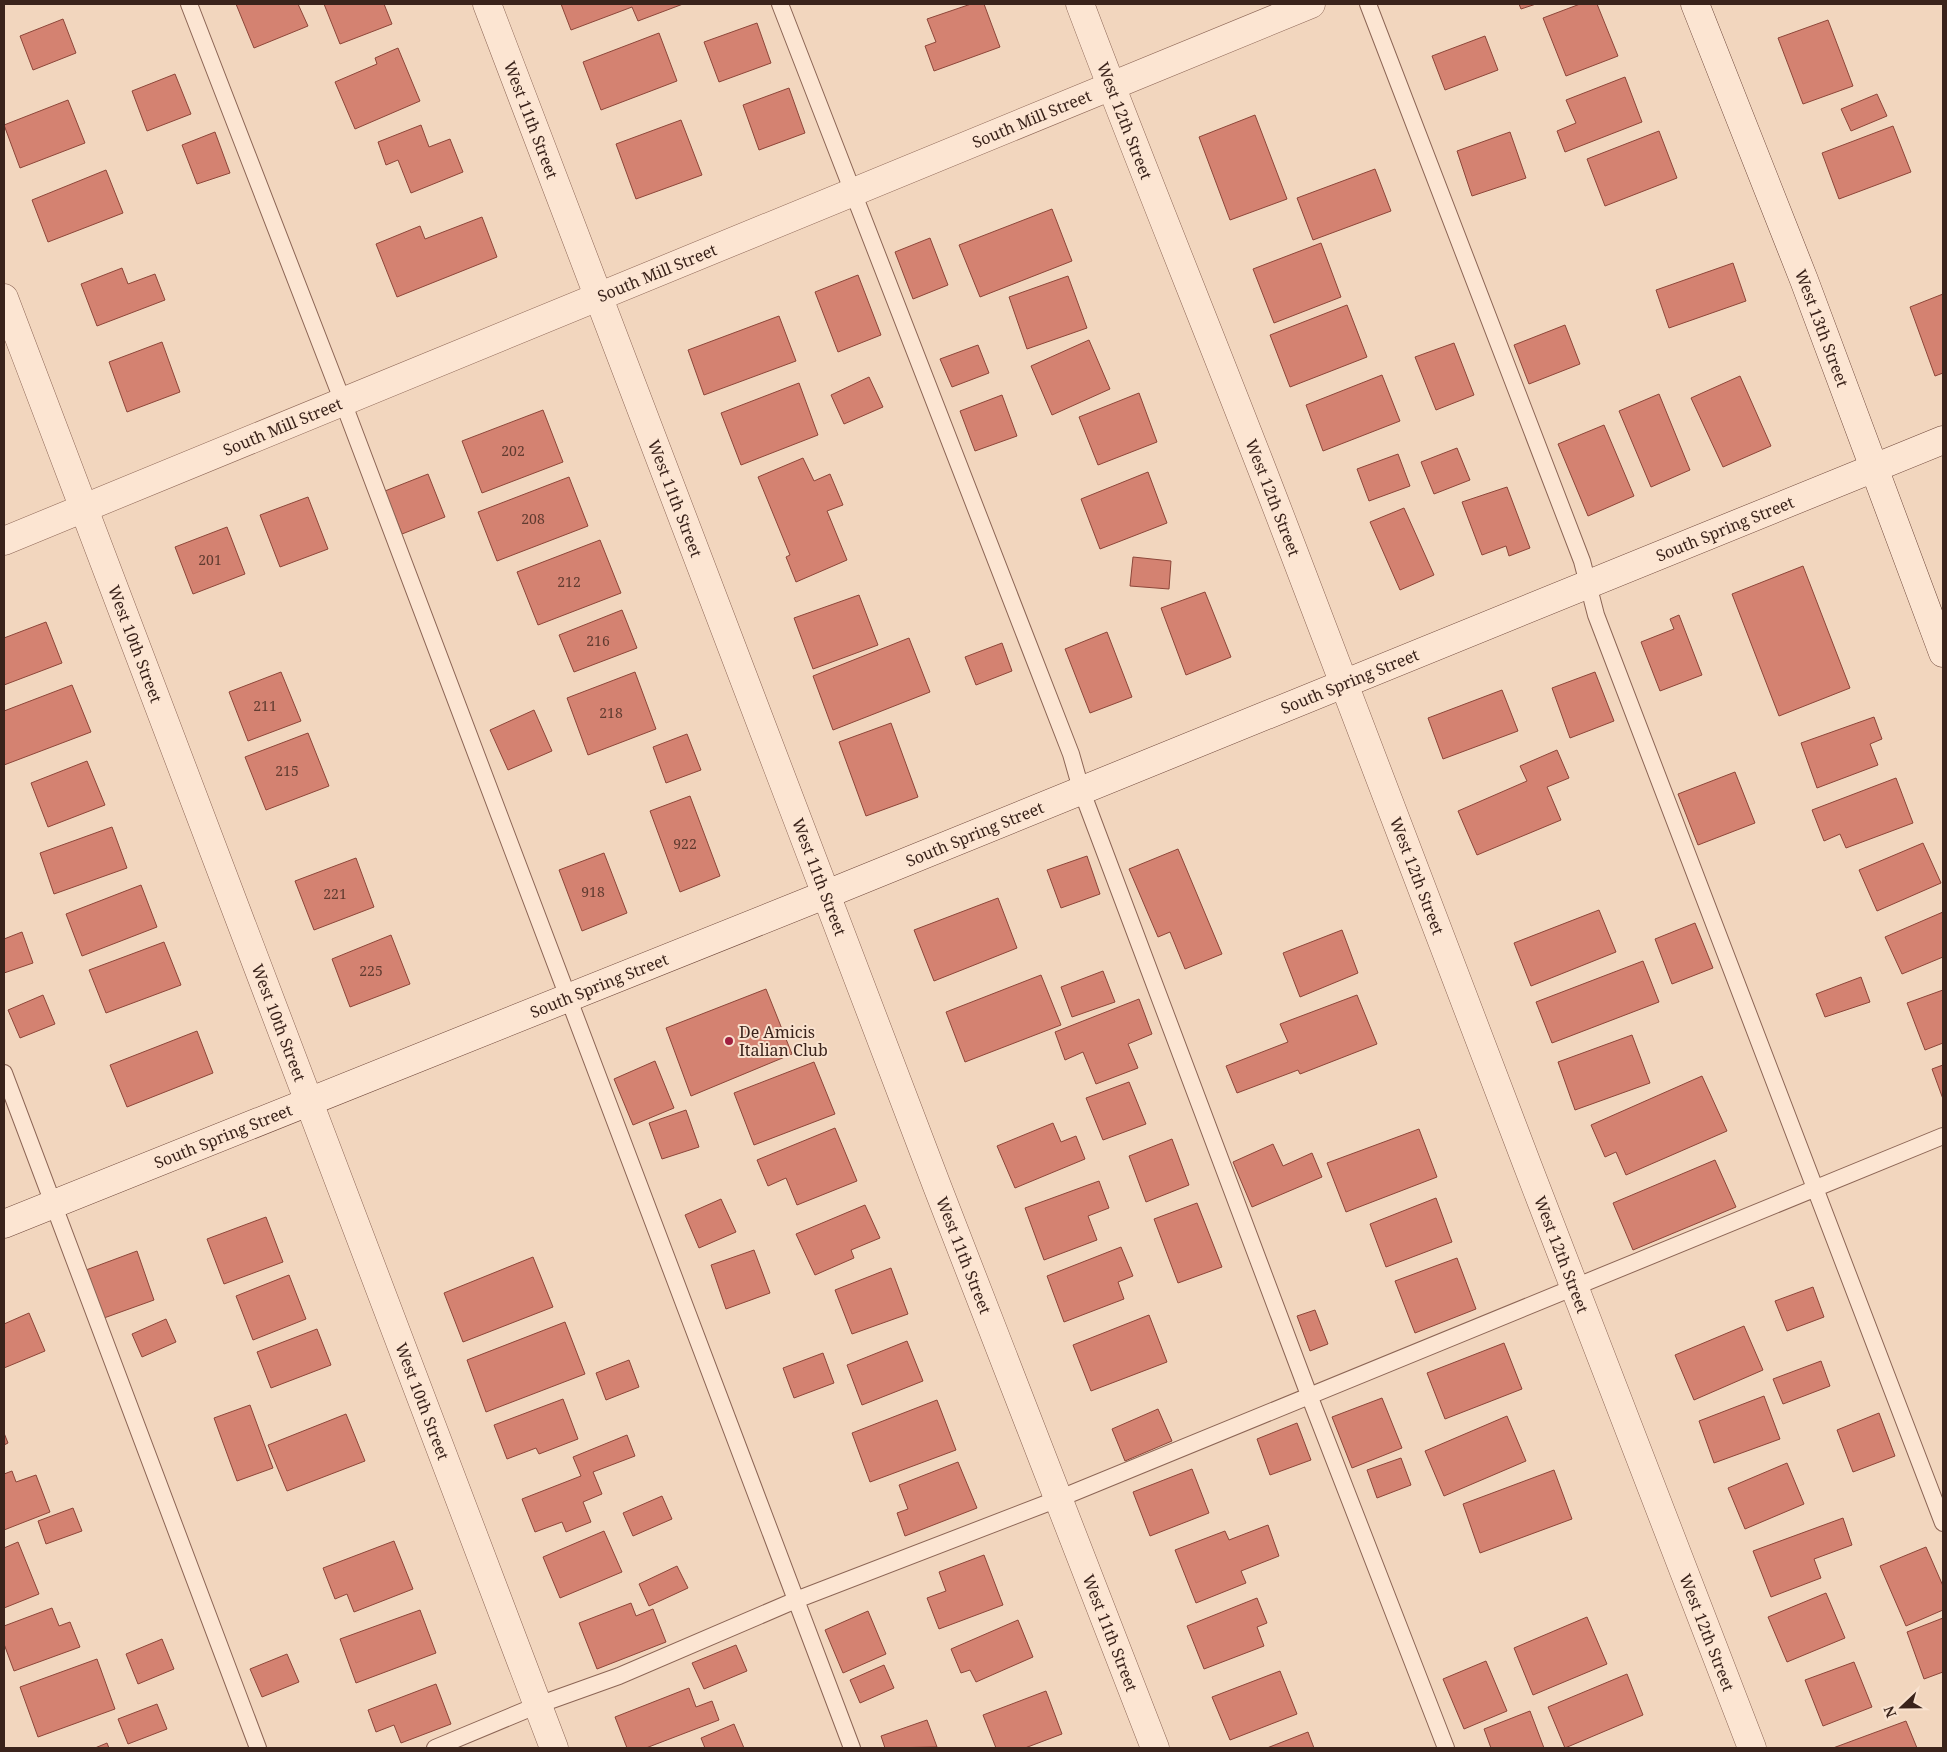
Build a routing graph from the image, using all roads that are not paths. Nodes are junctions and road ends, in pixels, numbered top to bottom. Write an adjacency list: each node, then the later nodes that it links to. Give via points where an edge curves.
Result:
1 (189, 4): 12 (lane)
2 (487, 4): 10 (street, West 11th Street)
3 (780, 4): 9 (lane)
4 (1080, 4): 8 (street, West 12th Street)
5 (1311, 4): 8 (street, South Mill Street)
6 (1368, 4): 17 (lane, via 1582,561)
7 (1695, 4): 14 (street, West 13th Street)
8 (1111, 86): 9 (street, South Mill Street); 19 (street, West 12th Street)
9 (852, 192): 10 (street, South Mill Street); 20 (lane)
10 (600, 296): 12 (street, South Mill Street); 21 (street, West 11th Street)
11 (4, 298): 15 (street, West 10th Street)
12 (343, 402): 15 (street, South Mill Street); 22 (lane)
13 (1943, 440): 14 (street, South Spring Street)
14 (1874, 468): 17 (street, South Spring Street); 18 (street, West 13th Street)
15 (84, 508): 16 (street, South Mill Street); 24 (street, West 10th Street)
16 (4, 541)
17 (1587, 585): 19 (street, South Spring Street); 26 (lane)
18 (1943, 653)
19 (1343, 684): 20 (street, South Spring Street); 29 (street, West 12th Street)
20 (1082, 789): 21 (street, South Spring Street); 30 (lane)
21 (827, 894): 22 (street, South Spring Street); 31 (street, West 11th Street)
22 (568, 998): 24 (street, South Spring Street); 33 (lane)
23 (4, 1072): 27 (lane)
24 (310, 1102): 27 (street, South Spring Street); 34 (street, West 10th Street)
25 (1943, 1136): 26 (lane)
26 (1816, 1187): 29 (lane); 32 (lane)
27 (55, 1204): 28 (street, South Spring Street); 35 (lane)
28 (4, 1224)
29 (1572, 1286): 30 (lane); 41 (street, West 12th Street)
30 (1310, 1395): 31 (lane); 40 (lane)
31 (1058, 1499): 33 (lane); 39 (street, West 11th Street)
32 (1943, 1523)
33 (796, 1600): 34 (lane, via 619,1676); 38 (lane)
34 (538, 1705): 36 (lane); 37 (street, West 10th Street)
35 (258, 1748)
36 (435, 1748)
37 (554, 1748)
38 (852, 1748)
39 (1155, 1748)
40 (1446, 1748)
41 (1752, 1748)

